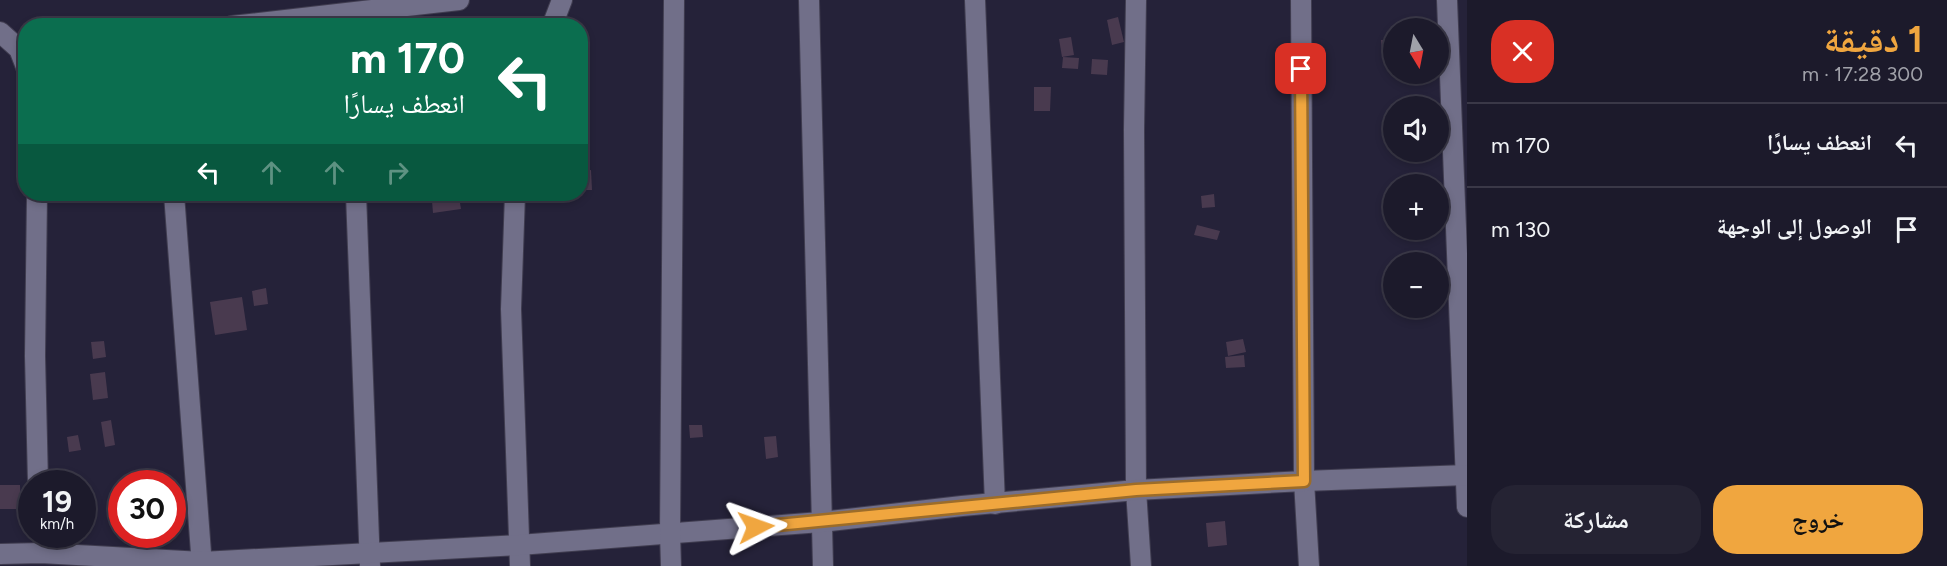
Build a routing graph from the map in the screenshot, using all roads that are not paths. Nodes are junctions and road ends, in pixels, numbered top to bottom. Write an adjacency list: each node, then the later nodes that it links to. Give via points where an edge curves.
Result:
1 (459, 0): 9 (street)
2 (562, 0): 10 (street)
3 (674, 0): 24 (street)
4 (809, 0): 23 (street)
5 (975, 0): 21 (street)
6 (1136, 0): 20 (street)
7 (1301, 0): 19 (street)
8 (1447, 0): 18 (street)
9 (355, 18)
10 (555, 18)
11 (0, 32): 12 (street)
12 (18, 54)
13 (37, 201): 17 (street)
14 (175, 201): 29 (street)
15 (356, 201): 28 (street)
16 (514, 201): 25 (street, via 511,309)
17 (38, 470)
18 (1466, 475): 19 (street); 22 (street)
19 (1304, 481): 20 (street); 34 (street)
20 (1136, 490): 21 (street); 33 (street)
21 (995, 504): 23 (street)
22 (1467, 507)
23 (821, 522): 24 (street); 32 (street)
24 (670, 533): 25 (street); 31 (street)
25 (519, 545): 28 (street); 30 (street)
26 (41, 551): 27 (street); 29 (street)
27 (0, 554)
28 (370, 559): 29 (street)
29 (202, 564)
30 (520, 566)
31 (671, 566)
32 (823, 566)
33 (1141, 566)
34 (1309, 566)

